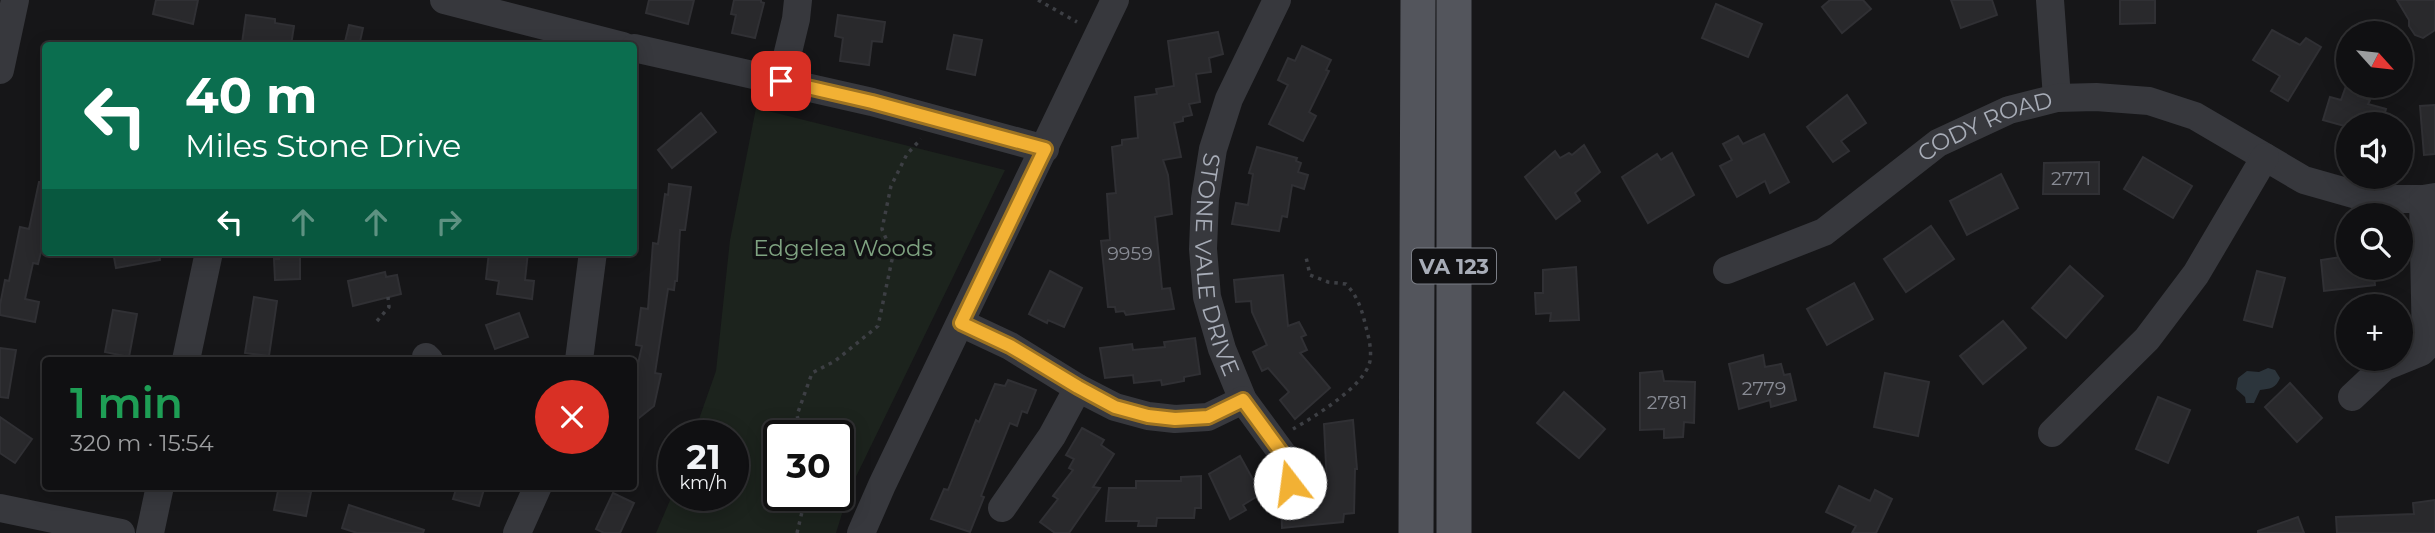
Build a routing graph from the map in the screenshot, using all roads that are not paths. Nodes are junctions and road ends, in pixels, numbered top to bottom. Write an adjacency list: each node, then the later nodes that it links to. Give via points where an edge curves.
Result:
1 (15, 0): 11 (street)
2 (444, 0): 9 (street)
3 (798, 0): 12 (street)
4 (1115, 0): 14 (street)
5 (1277, 0): 26 (street, STONE VALE DRIVE, via 1229,99 1213,149 1205,199 1207,298)
6 (1418, 0): 37 (main road, VA 123)
7 (1454, 0): 38 (main road, VA 123)
8 (2050, 0): 13 (street)
9 (607, 42)
10 (637, 49): 12 (street)
11 (0, 70)
12 (781, 81): 14 (street)
13 (2057, 98): 15 (street, CODY ROAD, via 2149,102 2195,116); 19 (street, CODY ROAD, via 2009,110 1938,144 1824,232)
14 (1045, 149): 20 (street)
15 (2265, 158): 16 (street, CODY ROAD, via 2304,180 2371,199); 27 (street, via 2196,274 2147,339)
16 (2429, 198): 21 (street)
17 (208, 256): 22 (street)
18 (592, 256): 23 (street)
19 (1727, 270)
20 (961, 323): 24 (street); 36 (street)
21 (2431, 347): 25 (street, via 2384,367)
22 (187, 357)
23 (579, 357)
24 (1078, 387): 26 (street, via 1115,407 1175,419 1208,417); 32 (street, via 1030,471)
25 (2352, 397)
26 (1243, 400): 28 (street, STONE VALE DRIVE, via 1290,464)
27 (2052, 433)
28 (1290, 483)
29 (159, 490): 34 (street)
30 (536, 490): 35 (street)
31 (0, 508): 33 (street)
32 (1002, 508)
33 (121, 533)
34 (150, 533)
35 (517, 533)
36 (861, 533)
37 (1416, 533)
38 (1454, 533)

